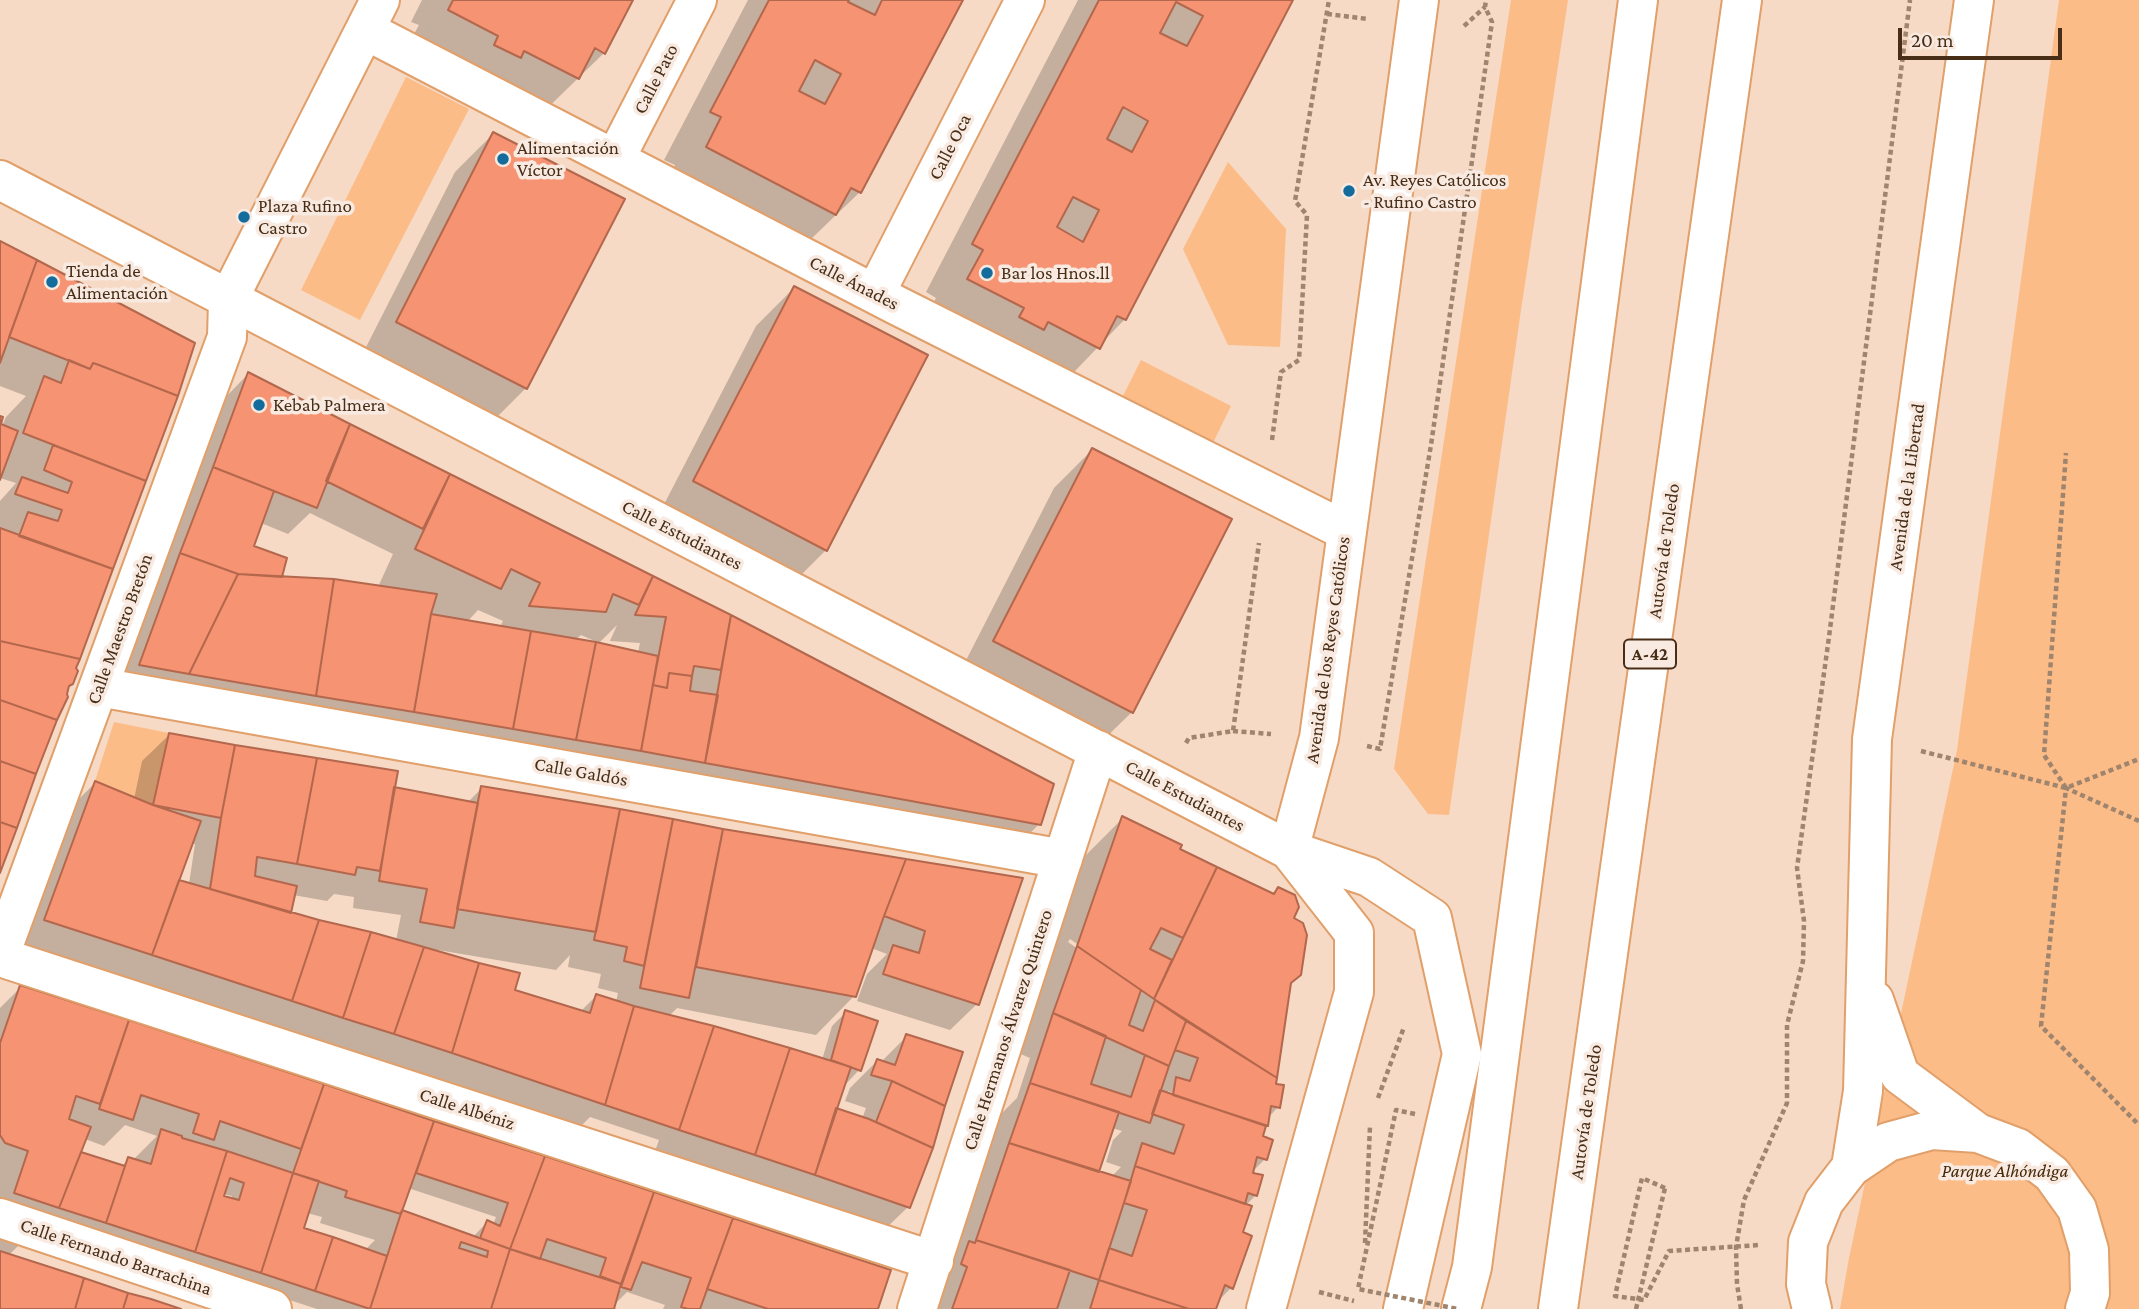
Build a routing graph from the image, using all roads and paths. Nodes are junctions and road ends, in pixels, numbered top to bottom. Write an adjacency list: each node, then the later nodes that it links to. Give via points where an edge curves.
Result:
1 (697, 0): 11 (main road, Calle Pato)
2 (1026, 0): 13 (main road, Calle Oca)
3 (1329, 0): 16 (path, via 1295,201 1307,215 1299,360 1281,372)
4 (1419, 0): 17 (main road, Avenida de los Reyes Católicos)
5 (1486, 0): 19 (path, via 1492,22 1431,445 1380,749)
6 (1638, 0): 46 (main road, via 1472,1267)
7 (1742, 0): 47 (main road, Autovía de Toledo / A-42)
8 (1910, 0): 39 (path, via 1797,868 1804,921 1803,961 1787,1025 1787,1103 1744,1200)
9 (1975, 0): 20 (main road, Avenida de la Libertad)
10 (372, 15): 11 (main road, Calle Ánades); 14 (main road)
11 (615, 159): 13 (main road, Calle Ánades)
12 (0, 180): 14 (main road, Calle Estudiantes)
13 (875, 293): 16 (main road, Calle Ánades)
14 (228, 300): 18 (main road, Calle Maestro Bretón, via 227,337); 21 (main road, Calle Estudiantes)
15 (2066, 453): 24 (path, via 2044,755)
16 (1266, 491): 17 (main road, Calle Ánades); 23 (path, via 1233,731 1189,738)
17 (1346, 531): 19 (main road, Avenida de los Reyes Católicos)
18 (99, 687): 27 (main road, Calle Galdós); 28 (main road, Calle Maestro Bretón)
19 (1319, 738): 26 (main road, Avenida de los Reyes Católicos)
20 (1872, 739): 24 (path); 29 (main road, Avenida de la Libertad)
21 (1098, 750): 23 (main road, Calle Estudiantes); 27 (main road, Calle Hermanos Álvarez Quintero)
22 (2139, 759): 24 (path)
23 (1160, 783): 26 (main road, Calle Estudiantes)
24 (2066, 788): 25 (path); 34 (path, via 2041,1026)
25 (2139, 821)
26 (1289, 850): 30 (main road, via 1354,933); 45 (main road, Calle Estudiantes, via 1369,877 1432,918 1462,1054)
27 (1063, 859): 41 (main road, Calle Hermanos Álvarez Quintero)
28 (0, 956): 41 (main road, Calle Albéniz)
29 (1867, 977): 35 (main road, Avenida de la Libertad, via 1900,1075); 36 (main road, Avenida de la Libertad, via 1863,1091)
30 (1354, 992): 31 (path, via 1409,1014); 44 (main road)
31 (1374, 1109)
32 (1415, 1114): 46 (path, bridge, via 1396,1110 1358,1289)
33 (1370, 1121): 40 (path)
34 (2139, 1125)
35 (1978, 1133): 36 (main road, via 1932,1130 1888,1142); 51 (main road, via 2018,1147 2052,1174 2077,1209 2089,1250 2090,1293)
36 (1851, 1167): 38 (main road, via 1824,1202)
37 (0, 1217): 42 (main road, Calle Fernando Barrachina)
38 (1808, 1242): 39 (path); 50 (main road, via 1806,1284)
39 (1736, 1247): 48 (path, bridge, via 1669,1251 1644,1300 1634,1298 1615,1296 1642,1178 1665,1188 1646,1269 1639,1296); 49 (path)
40 (1365, 1252)
41 (934, 1261): 43 (main road, Calle Hermanos Álvarez Quintero)
42 (272, 1309)
43 (917, 1309)
44 (1266, 1309)
45 (1404, 1309)
46 (1460, 1309)
47 (1558, 1309)
48 (1636, 1309)
49 (1741, 1309)
50 (1812, 1309)
51 (2085, 1309)

